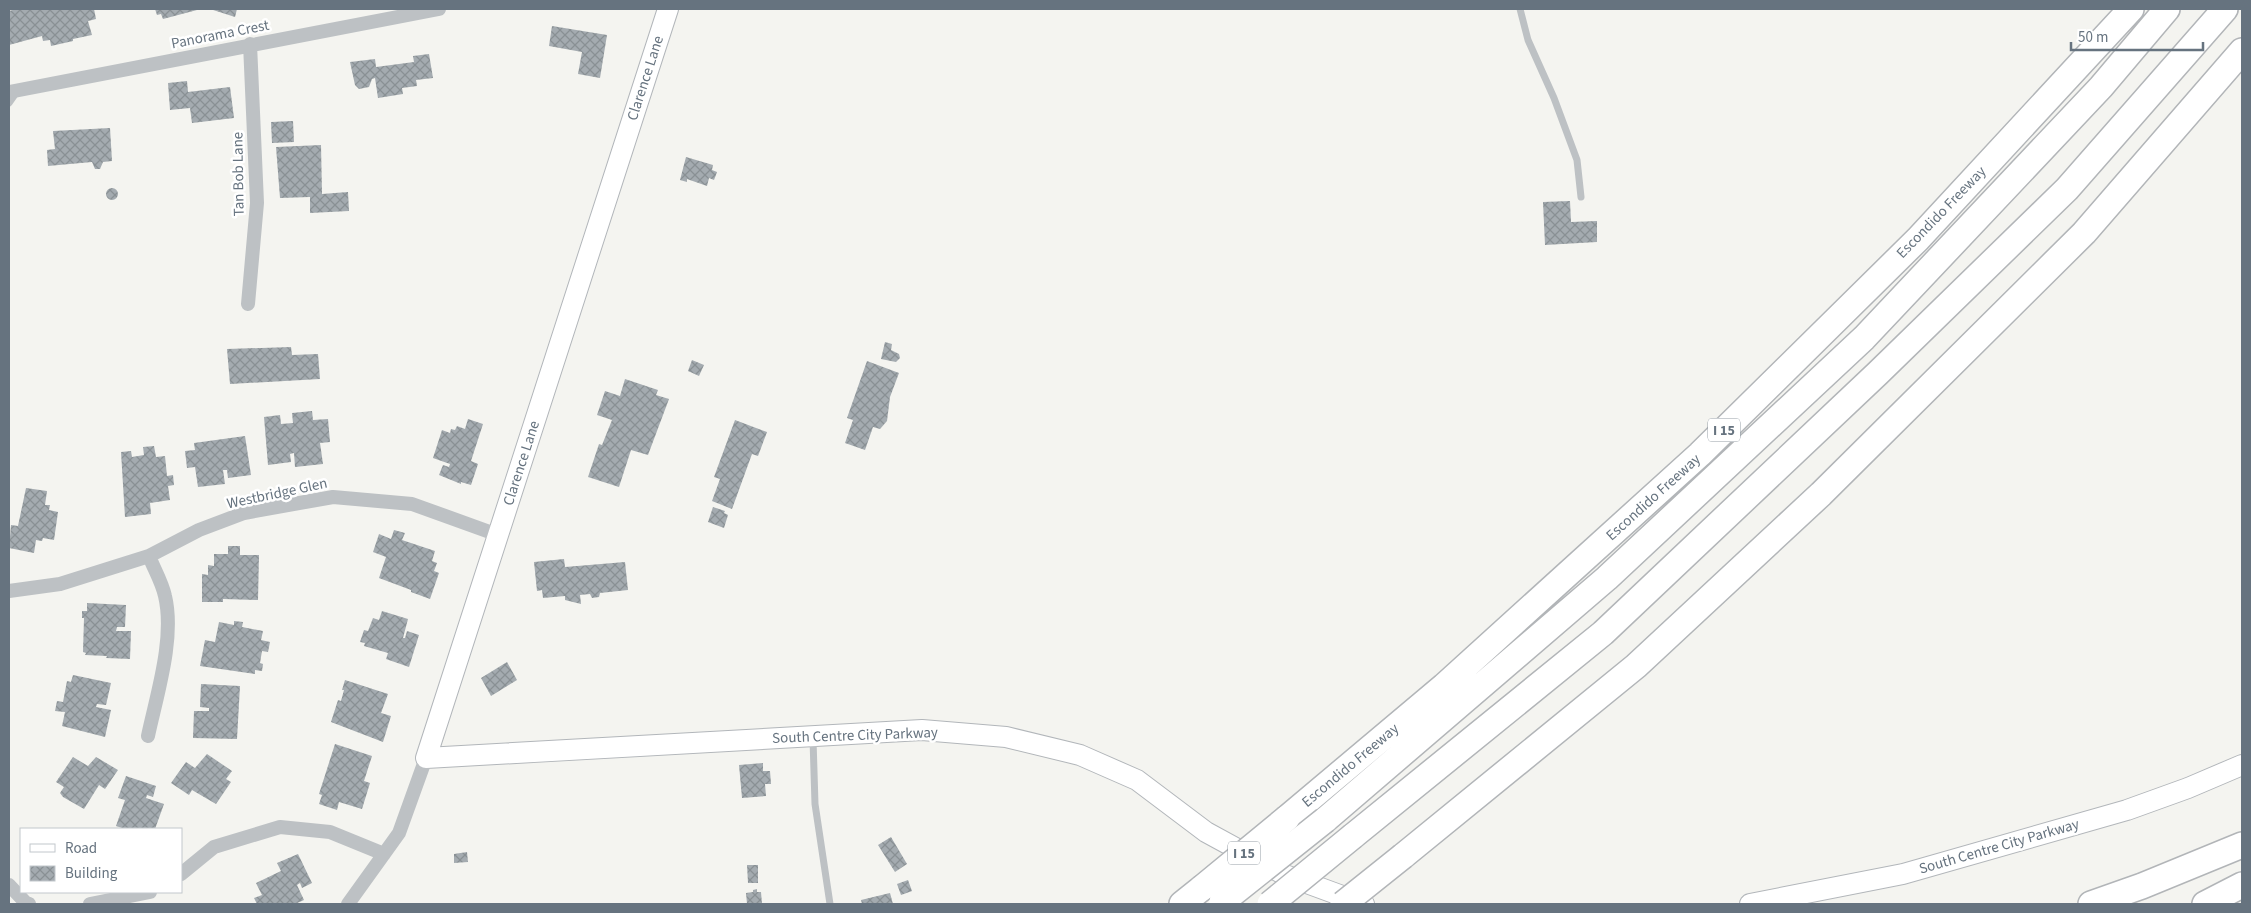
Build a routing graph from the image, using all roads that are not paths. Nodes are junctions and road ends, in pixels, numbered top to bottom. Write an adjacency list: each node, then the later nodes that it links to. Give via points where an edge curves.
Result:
1 (438, 9): 7 (street, Panorama Crest)
2 (668, 9): 13 (street, Clarence Lane)
3 (1520, 9): 11 (lane, via 1528,40 1577,160)
4 (2131, 9): 26 (highway, Escondido Freeway / I 15, bridge, via 1918,239 1700,454 1444,686 1287,818)
5 (2167, 9): 26 (highway, bridge, via 2101,87 1864,338 1606,578 1326,820)
6 (2225, 9): 32 (highway, bridge, via 2067,189 1603,632)
7 (250, 44): 9 (street, Panorama Crest); 12 (street, Tan Bob Lane, via 257,203)
8 (2242, 51): 33 (highway, bridge, via 2084,233 1821,494 1636,666)
9 (13, 91): 10 (lane)
10 (9, 103)
11 (1581, 197)
12 (248, 304)
13 (498, 535): 14 (street, Westbridge Glen, via 412,504 333,497 244,514 199,530); 18 (street, Clarence Lane)
14 (149, 556): 15 (street, Westbridge Glen, via 60,584); 16 (street, via 165,596 168,627)
15 (9, 591)
16 (148, 736)
17 (813, 736): 18 (street, South Centre City Parkway); 30 (lane, via 815,804); 34 (street, South Centre City Parkway, via 922,730 1006,737 1080,755 1137,780 1206,832 1285,876)
18 (426, 758): 21 (street, Clarence Lane, via 399,832)
19 (2242, 765): 35 (street, South Centre City Parkway, via 2127,810 1903,874)
20 (2242, 845): 36 (highway)
21 (384, 854): 22 (street, via 330,832 280,828 214,847); 29 (street, Clarence Lane)
22 (182, 873)
23 (9, 885): 27 (street)
24 (2242, 886): 37 (highway)
25 (145, 893): 28 (street)
26 (1214, 898): 31 (highway, Escondido Freeway / I 15)
27 (29, 904)
28 (90, 904)
29 (348, 904)
30 (830, 904)
31 (1182, 904)
32 (1270, 904)
33 (1343, 904)
34 (1364, 904)
35 (1750, 904)
36 (2091, 904)
37 (2204, 904)

